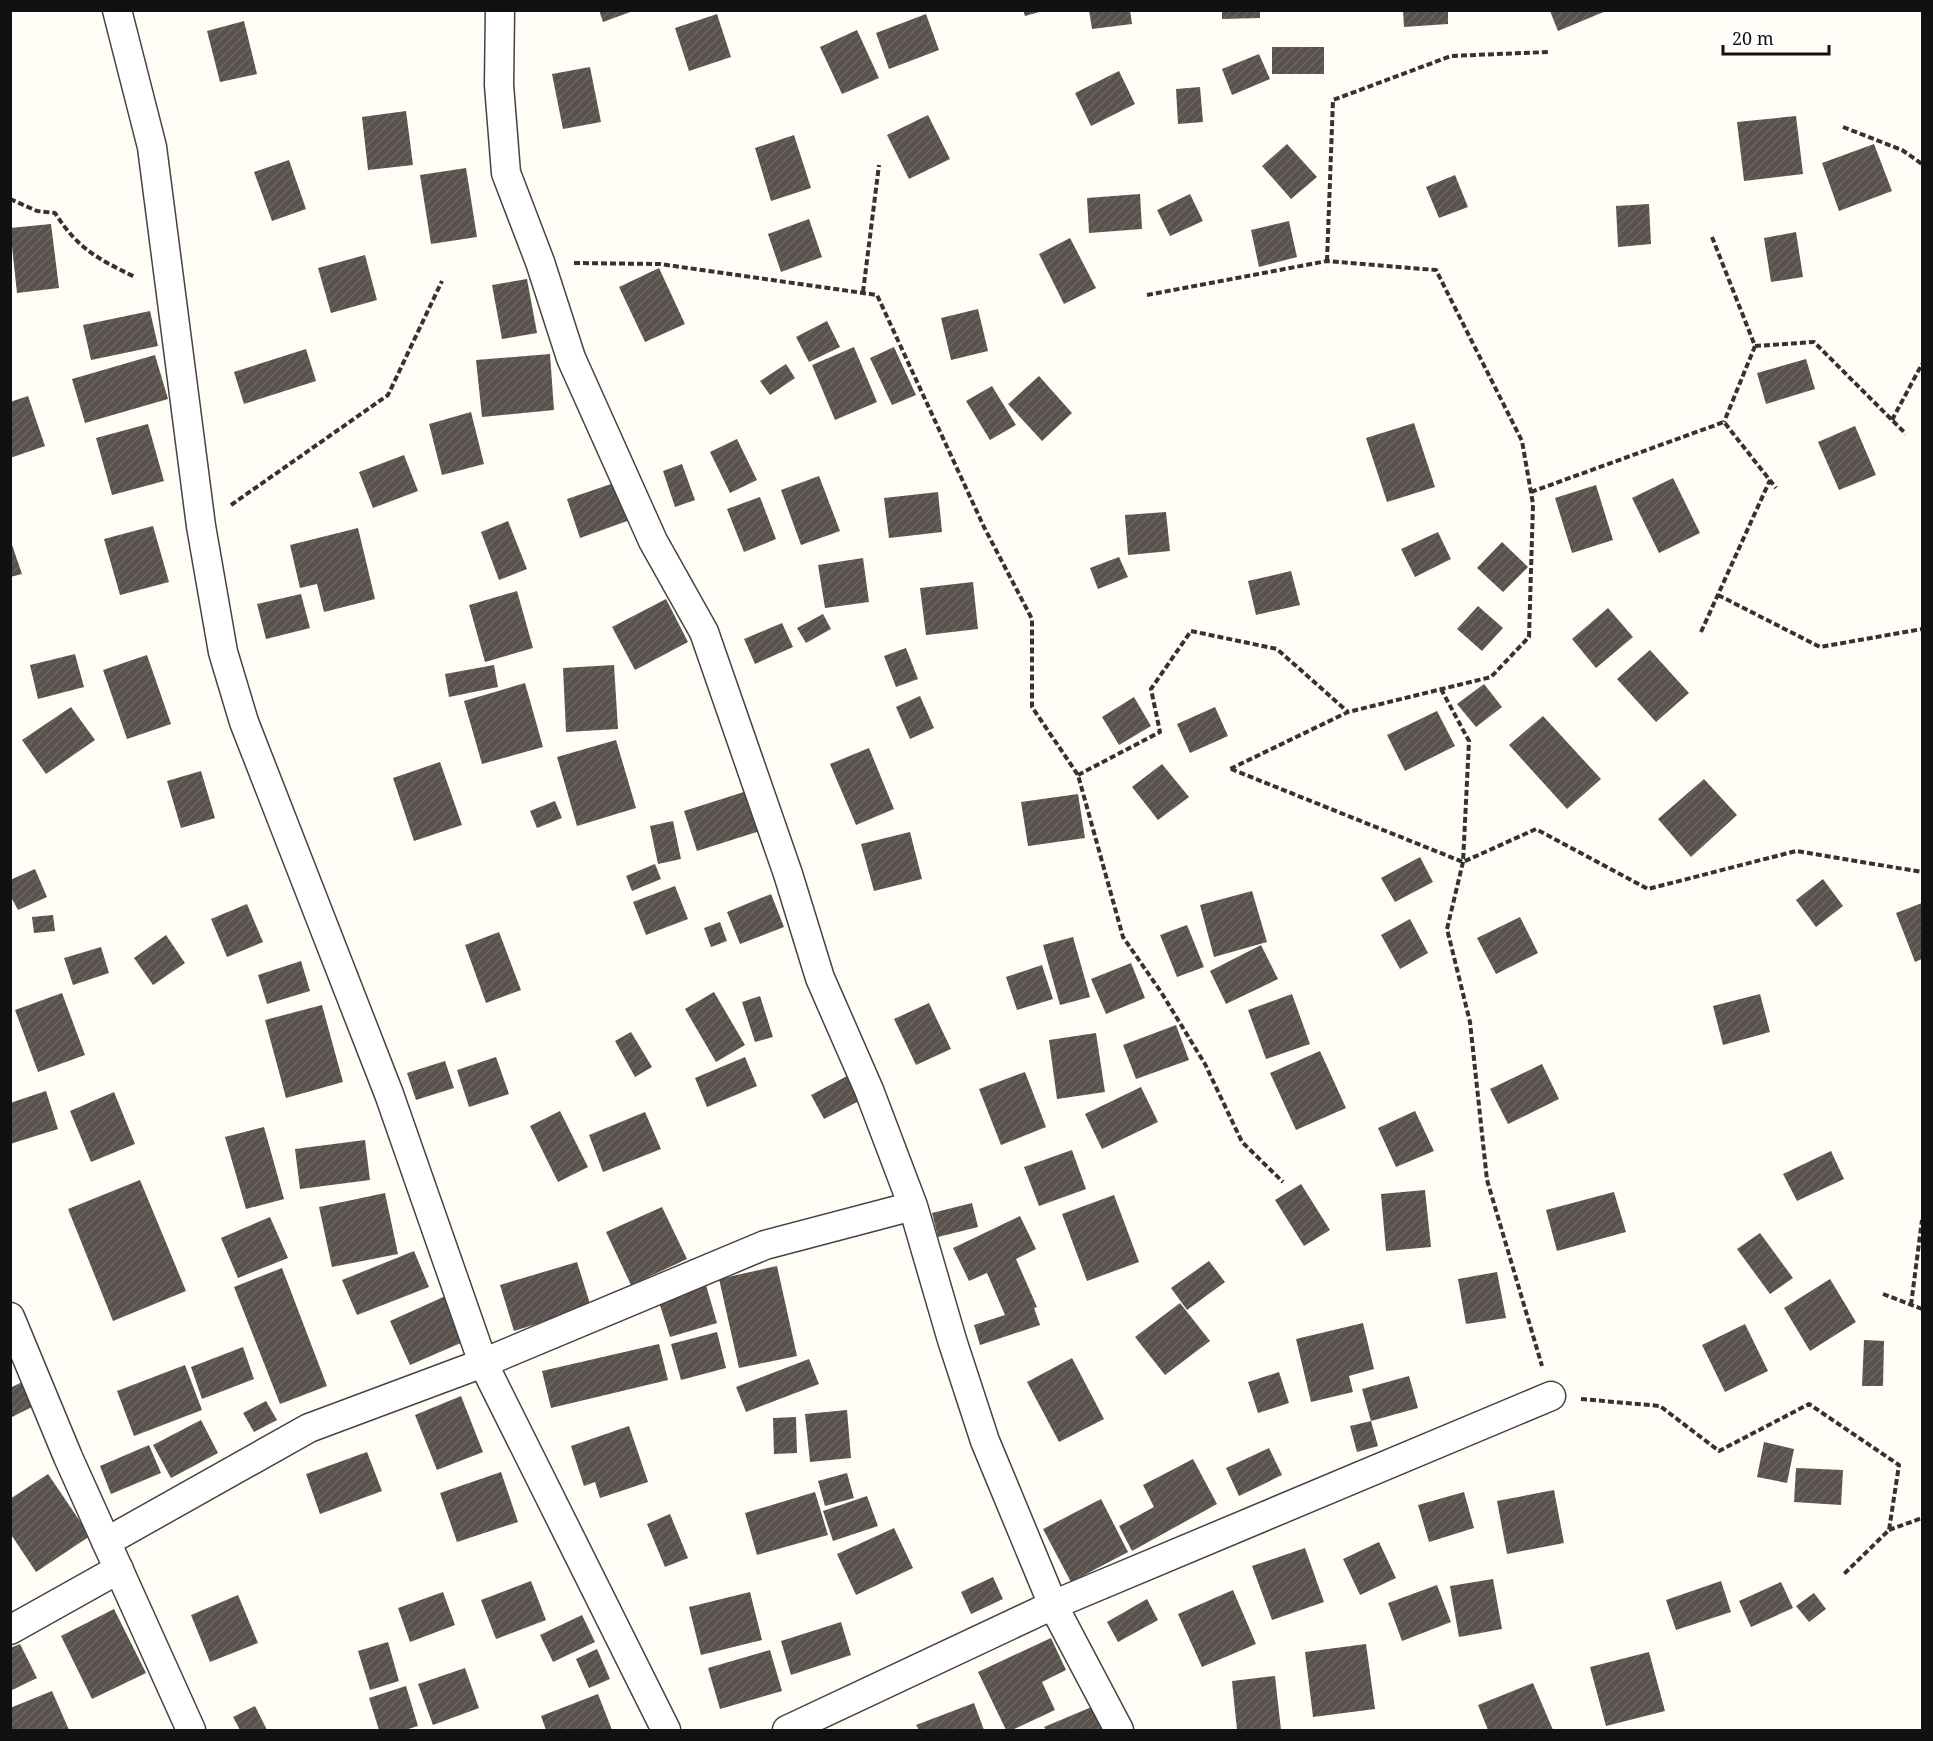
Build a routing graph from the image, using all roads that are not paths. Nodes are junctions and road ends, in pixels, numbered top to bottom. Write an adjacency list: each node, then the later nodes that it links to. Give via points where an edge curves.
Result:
1 (117, 10): 5 (street, via 152,147 201,526 223,652 244,722 389,1094)
2 (500, 10): 3 (street, via 499,85 506,173 571,358 653,541 704,632 820,978 869,1090)
3 (913, 1206): 5 (street, via 765,1245); 9 (street, via 986,1441)
4 (10, 1317): 7 (street)
5 (483, 1363): 7 (street, via 309,1428); 12 (street)
6 (1551, 1396): 9 (street)
7 (106, 1542): 8 (street)
8 (118, 1569): 10 (street); 11 (street)
9 (1053, 1605): 13 (street); 14 (street)
10 (10, 1630)
11 (190, 1731)
12 (666, 1731)
13 (787, 1731)
14 (1119, 1731)

